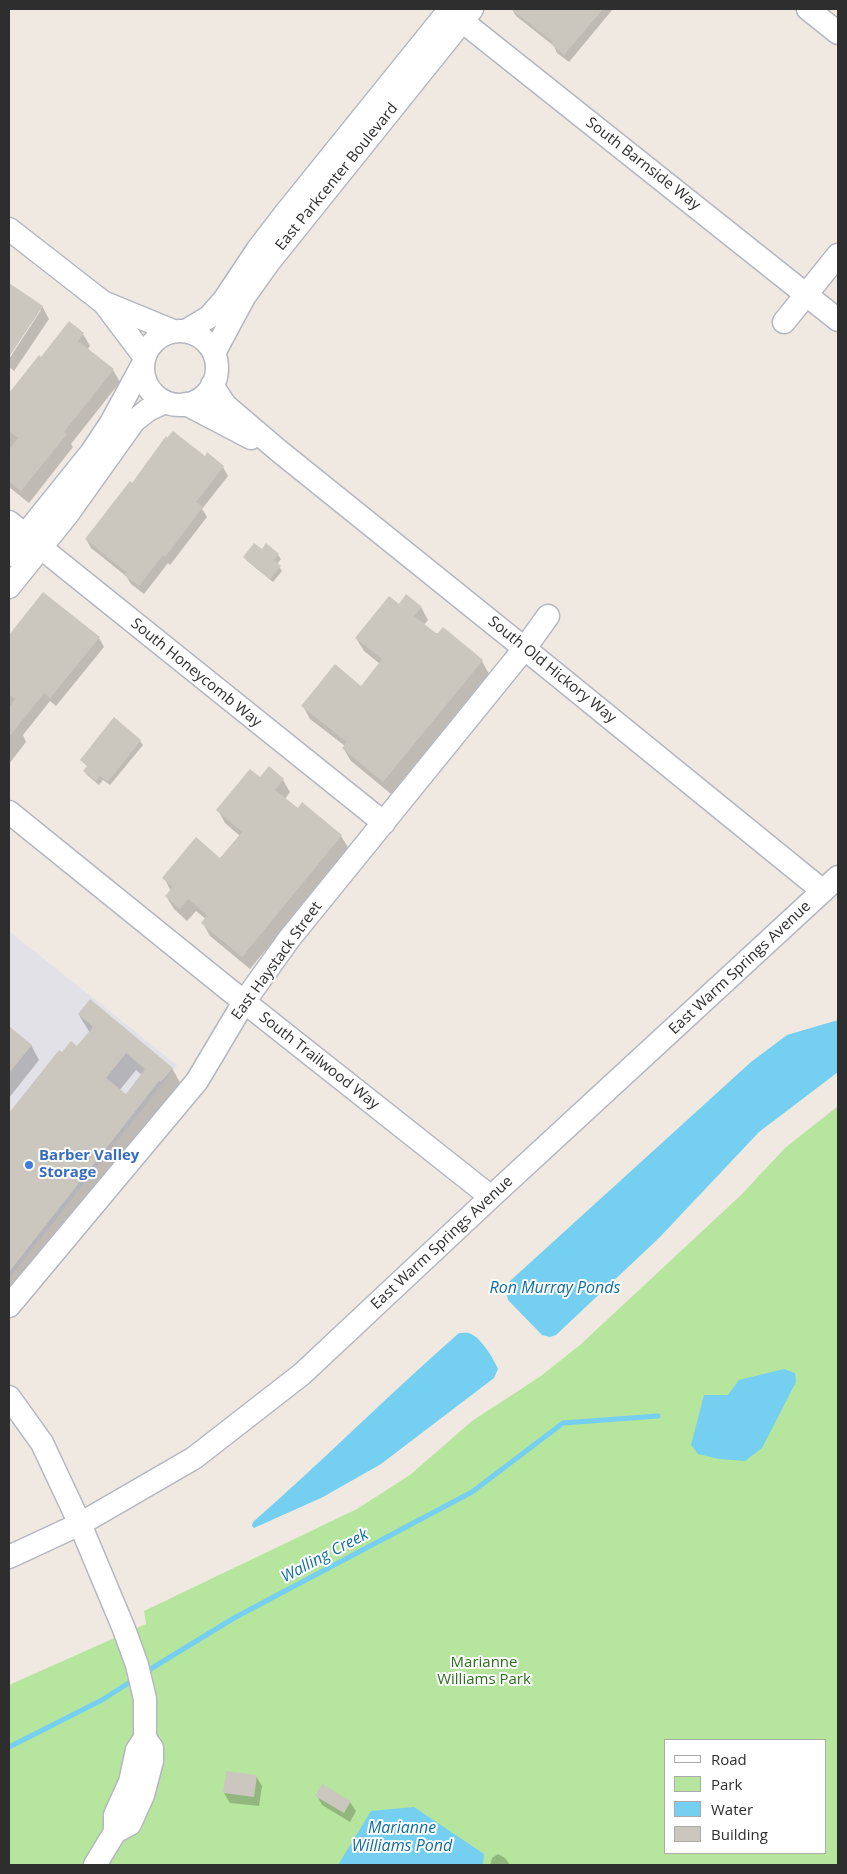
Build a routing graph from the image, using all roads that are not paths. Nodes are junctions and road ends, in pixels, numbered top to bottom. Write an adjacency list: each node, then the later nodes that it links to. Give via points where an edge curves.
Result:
1 (808, 9): 3 (street)
2 (456, 12): 6 (street, South Barnside Way); 10 (street, East Parkcenter Boulevard, via 284,215 224,300 208,318); 11 (street, East Parkcenter Boulevard, via 244,297)
3 (838, 33)
4 (9, 229): 7 (street)
5 (838, 255): 6 (street)
6 (807, 294): 8 (street, South Barnside Way); 9 (street)
7 (104, 303): 10 (street); 12 (street)
8 (838, 320)
9 (784, 322)
10 (180, 331): 11 (street, via 198,335); 12 (street, via 155,339)
11 (214, 353): 13 (street, via 217,364)
12 (144, 360): 14 (street, via 145,381 150,390); 16 (street, via 111,423 91,453)
13 (212, 385): 14 (street, via 196,401); 15 (street, South Old Hickory Way, via 225,405)
14 (175, 403): 15 (street, South Old Hickory Way); 16 (street, via 148,410 134,422 67,515)
15 (279, 452): 20 (street, South Old Hickory Way)
16 (24, 535): 17 (street); 18 (street); 22 (street, South Honeycomb Way)
17 (9, 555)
18 (9, 588)
19 (548, 616): 20 (street, East Haystack Street)
20 (525, 648): 22 (street, East Haystack Street); 23 (street, South Old Hickory Way)
21 (9, 812): 24 (street, South Trailwood Way)
22 (384, 823): 24 (street, East Haystack Street, via 289,939)
23 (831, 884): 25 (street, East Warm Springs Avenue)
24 (244, 1002): 25 (street, South Trailwood Way); 26 (street, East Haystack Street, via 197,1081)
25 (491, 1197): 28 (street, East Warm Springs Avenue, via 302,1374 194,1458)
26 (9, 1306)
27 (9, 1397): 28 (street, via 42,1444)
28 (80, 1524): 29 (street, East Warm Springs Avenue); 30 (street, via 124,1629 141,1681 145,1707 145,1738 137,1750 130,1782 115,1814 115,1832)
29 (9, 1558)
30 (95, 1865)

